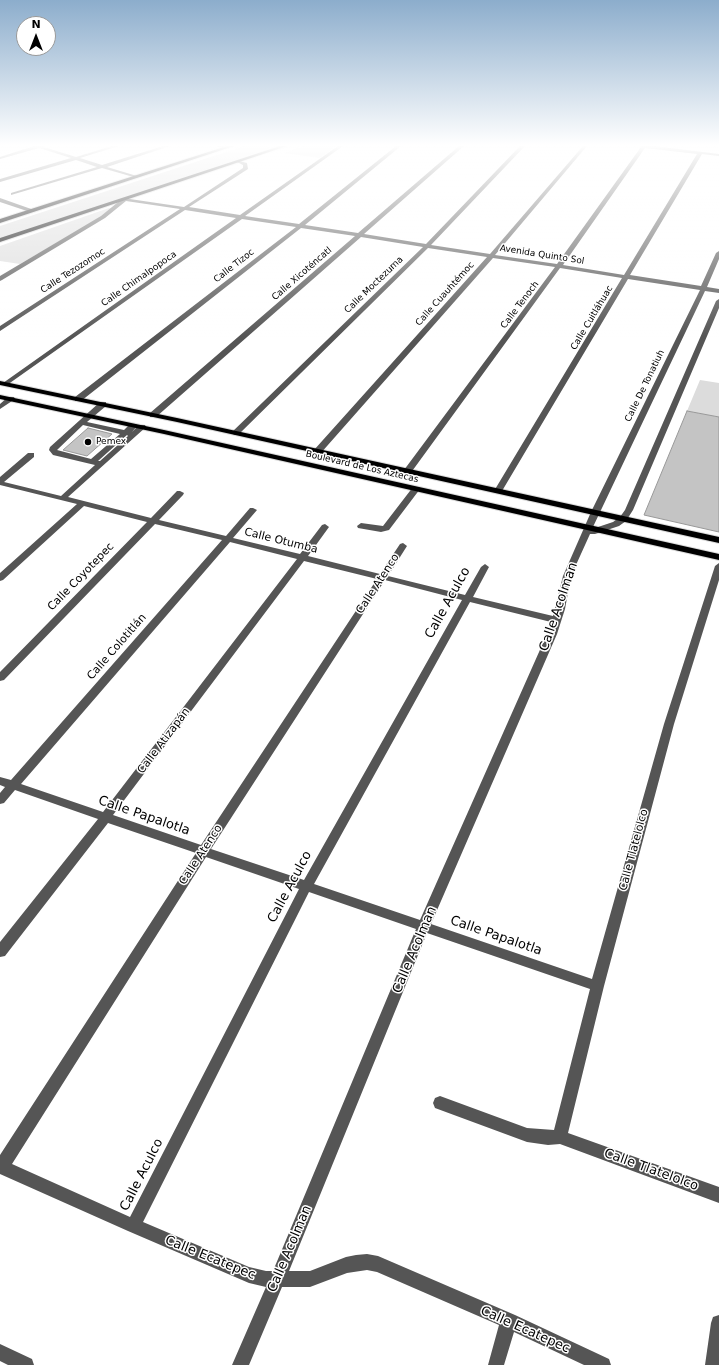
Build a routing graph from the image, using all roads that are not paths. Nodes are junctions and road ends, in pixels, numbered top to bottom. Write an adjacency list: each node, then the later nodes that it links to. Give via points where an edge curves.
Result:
1 (28, 210): 14 (street)
2 (36, 210): 14 (main road)
3 (94, 210): 19 (main road)
4 (112, 210): 25 (street)
5 (183, 210): 29 (street, Calle Tezozomoc)
6 (197, 210): 15 (street, Avenida Quinto Sol)
7 (252, 210): 15 (street, Calle Chimalpopoca)
8 (320, 210): 17 (street, Calle Tizoc)
9 (390, 210): 18 (street, Calle Xicoténcatl)
10 (462, 210): 20 (street, Calle Moctezuma)
11 (531, 210): 22 (street, Calle Cuauhtémoc)
12 (598, 210): 23 (street, Calle Tenoch)
13 (667, 210): 24 (street, Calle Cuitláhuac)
14 (32, 211): 16 (main road)
15 (242, 217): 17 (street, Avenida Quinto Sol); 30 (street, Calle Chimalpopoca)
16 (0, 221)
17 (299, 227): 18 (street, Avenida Quinto Sol); 33 (street, Calle Tizoc)
18 (360, 236): 20 (street, Avenida Quinto Sol); 36 (street, Calle Xicoténcatl)
19 (0, 240)
20 (427, 246): 22 (street, Avenida Quinto Sol); 44 (street, Calle Moctezuma)
21 (719, 253): 26 (street, Calle De Tonatiuh)
22 (491, 256): 23 (street, Avenida Quinto Sol); 46 (street, Calle Cuauhtémoc)
23 (559, 266): 24 (street, Avenida Quinto Sol); 50 (street, Calle Tenoch)
24 (627, 277): 26 (street, Avenida Quinto Sol); 53 (street, Calle Cuitláhuac)
25 (0, 279)
26 (703, 288): 27 (street, Avenida Quinto Sol); 58 (street, Calle De Tonatiuh)
27 (719, 291)
28 (719, 301): 59 (street)
29 (0, 329)
30 (3, 384): 33 (main road, Boulevard de Los Aztecas)
31 (0, 397): 32 (main road, Boulevard de Los Aztecas)
32 (11, 399): 35 (street); 37 (main road, Boulevard de Los Aztecas)
33 (78, 399): 34 (main road, Boulevard de Los Aztecas)
34 (103, 404): 36 (main road, Boulevard de Los Aztecas); 37 (street)
35 (0, 407)
36 (153, 415): 38 (main road, Boulevard de Los Aztecas)
37 (89, 416): 39 (street); 40 (main road, Boulevard de Los Aztecas)
38 (177, 420): 43 (main road); 44 (main road, Boulevard de Los Aztecas)
39 (82, 423): 42 (street); 48 (street, via 53,450)
40 (133, 426): 41 (main road, Boulevard de Los Aztecas); 42 (street)
41 (142, 427): 43 (main road, Boulevard de Los Aztecas); 45 (street)
42 (126, 432): 45 (street); 48 (street)
43 (164, 432): 52 (main road, Boulevard de Los Aztecas)
44 (235, 433): 46 (main road, Boulevard de Los Aztecas)
45 (134, 434): 49 (street)
46 (317, 452): 50 (main road, Boulevard de Los Aztecas)
47 (32, 455): 51 (street)
48 (92, 462): 49 (street)
49 (102, 464): 55 (street)
50 (407, 472): 53 (main road, Boulevard de Los Aztecas)
51 (0, 482): 55 (street, Calle Otumba)
52 (416, 489): 61 (street, via 386,528); 64 (main road, Boulevard de Los Aztecas)
53 (498, 492): 58 (main road, Boulevard de Los Aztecas)
54 (180, 493): 60 (street, Calle Coyotepec)
55 (63, 498): 56 (street, Calle Otumba)
56 (83, 503): 60 (street, Calle Otumba); 73 (street)
57 (254, 510): 65 (street, Calle Colotitlán)
58 (595, 512): 59 (main road, Boulevard de Los Aztecas); 64 (street, Calle De Tonatiuh)
59 (623, 519): 63 (street); 66 (main road, Boulevard de Los Aztecas)
60 (153, 520): 65 (street, Calle Otumba); 76 (street, Calle Coyotepec)
61 (361, 526)
62 (325, 527): 69 (street, Calle Atizapán)
63 (601, 530): 64 (street); 68 (main road)
64 (588, 531): 75 (street, Calle Acolman, via 567,576)
65 (228, 538): 69 (street, Calle Otumba); 78 (street, Calle Colotitlán)
66 (719, 540)
67 (403, 546): 72 (street, Calle Atenco)
68 (719, 556)
69 (303, 557): 72 (street, Calle Otumba); 80 (street, Calle Atizapán)
70 (719, 566): 85 (street, Calle Tlatelolco, via 669,724)
71 (485, 567): 74 (street, Calle Aculco)
72 (382, 577): 74 (street, Calle Otumba); 81 (street, Calle Atenco)
73 (0, 578)
74 (468, 598): 75 (street, Calle Otumba); 82 (street, Calle Aculco)
75 (557, 620): 83 (street, Calle Acolman)
76 (0, 678)
77 (0, 781): 78 (street, Calle Papalotla)
78 (13, 785): 79 (street, Calle Colotitlán); 80 (street, Calle Papalotla)
79 (0, 800)
80 (106, 817): 81 (street, Calle Papalotla); 84 (street, Calle Atizapán)
81 (203, 852): 82 (street, Calle Papalotla); 88 (street, Calle Atenco)
82 (306, 887): 83 (street, Calle Papalotla); 90 (street, Calle Aculco)
83 (424, 926): 85 (street, Calle Papalotla); 91 (street, Calle Acolman)
84 (0, 952)
85 (597, 986): 87 (street, Calle Tlatelolco)
86 (440, 1103): 87 (street, Calle Tlatelolco, via 527,1135)
87 (560, 1137): 89 (street, Calle Tlatelolco)
88 (1, 1166): 90 (street, Calle Ecatepec)
89 (719, 1195)
90 (133, 1226): 91 (street, Calle Ecatepec, via 249,1275)
91 (277, 1280): 92 (street, Calle Ecatepec, via 310,1279 346,1265 367,1262 378,1264); 96 (street, Calle Acolman)
92 (508, 1321): 97 (street); 98 (street, Calle Ecatepec)
93 (719, 1323): 99 (street)
94 (0, 1352): 95 (street)
95 (26, 1365)
96 (240, 1365)
97 (496, 1365)
98 (603, 1365)
99 (713, 1365)

